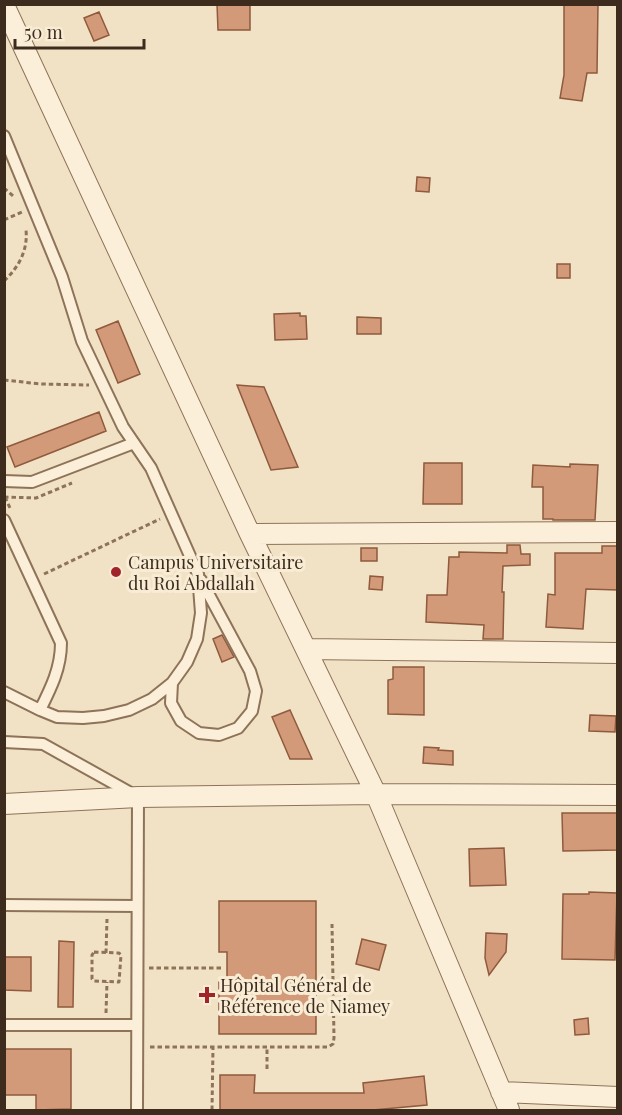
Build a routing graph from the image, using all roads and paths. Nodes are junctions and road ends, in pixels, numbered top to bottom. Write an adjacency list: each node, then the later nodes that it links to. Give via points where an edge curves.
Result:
1 (4, 5): 18 (street)
2 (4, 136): 11 (lane, via 62,277 82,341)
3 (4, 188): 4 (path)
4 (17, 201)
5 (20, 206): 6 (path)
6 (24, 218)
7 (26, 224): 8 (path, via 25,249 14,272)
8 (4, 281)
9 (4, 380): 10 (path)
10 (89, 385)
11 (134, 443): 12 (lane, via 32,482); 15 (lane, via 151,468)
12 (4, 481)
13 (77, 481): 14 (path, via 36,498)
14 (5, 497): 16 (path)
15 (171, 513): 19 (lane); 20 (path)
16 (9, 518): 20 (lane)
17 (618, 532): 18 (street)
18 (250, 534): 21 (street)
19 (198, 574): 23 (lane, via 201,613 197,639); 23 (lane, via 250,672 256,691 252,711 238,728 219,735 199,733 181,721 171,703)
20 (32, 580): 25 (lane, via 62,643 53,684)
21 (306, 649): 22 (street); 27 (street)
22 (618, 653)
23 (172, 683): 25 (lane, via 136,707 104,716 57,717)
24 (4, 692): 25 (lane)
25 (39, 710)
26 (4, 742): 29 (lane, via 43,744)
27 (376, 794): 28 (street); 29 (street); 48 (street)
28 (618, 795)
29 (138, 797): 30 (street); 33 (lane)
30 (4, 804)
31 (4, 905): 32 (lane)
32 (107, 906): 33 (lane); 35 (path)
33 (137, 906): 38 (lane)
34 (332, 924): 46 (path, via 333,1044)
35 (106, 953): 37 (path, via 121,955); 40 (path, via 92,953 91,977)
36 (125, 957): 37 (path, via 125,968)
37 (120, 968): 40 (path, via 119,982)
38 (137, 968): 39 (path); 43 (lane)
39 (222, 968)
40 (107, 982): 41 (path, via 106,1016)
41 (113, 1016)
42 (4, 1025): 43 (lane)
43 (137, 1025): 50 (lane)
44 (150, 1047): 45 (path)
45 (213, 1047): 46 (path); 51 (path)
46 (267, 1047): 47 (path)
47 (267, 1069)
48 (501, 1092): 49 (street); 52 (street)
49 (618, 1097)
50 (136, 1110)
51 (212, 1110)
52 (509, 1110)

